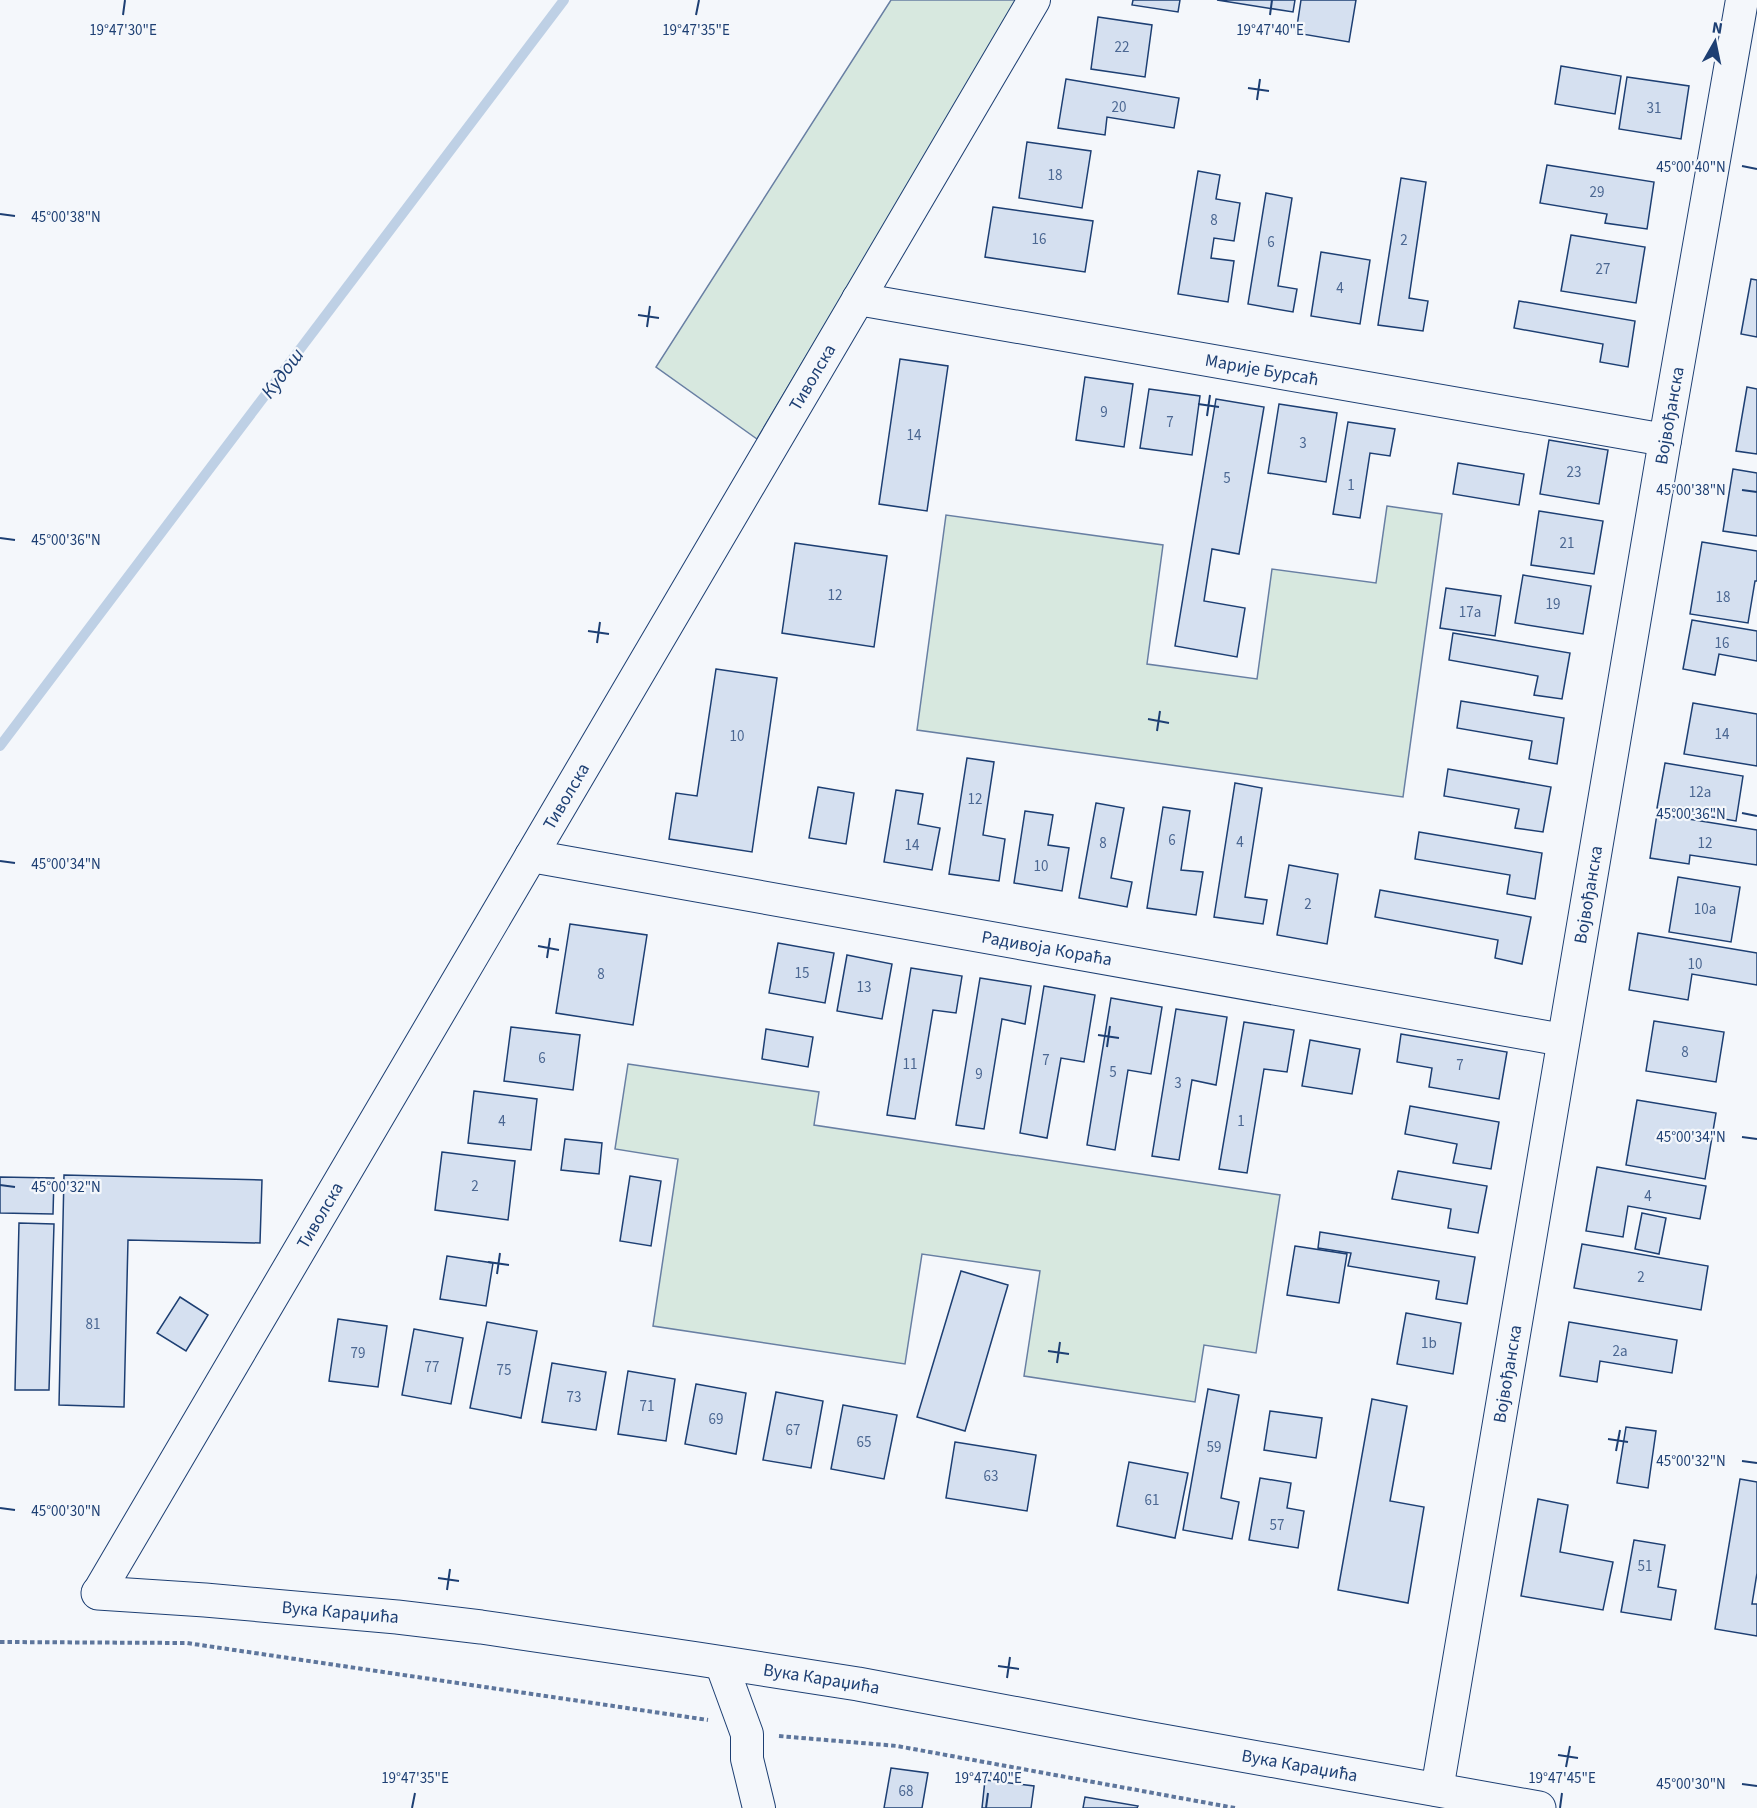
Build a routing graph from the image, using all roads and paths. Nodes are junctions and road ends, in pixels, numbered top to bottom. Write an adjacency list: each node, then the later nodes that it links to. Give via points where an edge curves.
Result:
1 (1034, 0): 3 (street, Тиволска)
2 (1742, 0): 4 (street, Војвођанска)
3 (858, 299): 4 (street, Марије Бурсаћ); 5 (street, Тиволска)
4 (1665, 440): 6 (street, Војвођанска)
5 (531, 856): 6 (street, Радивоја Кораћа); 7 (street, Тиволска)
6 (1563, 1040): 11 (street, Војвођанска)
7 (98, 1593): 9 (main road, Вука Караџића, via 397,1617)
8 (0, 1642): 10 (path, via 188,1643 711,1720)
9 (721, 1663): 10 (street); 11 (main road, Вука Караџића, via 858,1684)
10 (747, 1734): 12 (street, via 747,1759); 13 (path, via 897,1746)
11 (1437, 1790): 14 (main road, Вука Караџића)
12 (759, 1808)
13 (1235, 1808)
14 (1539, 1808)

